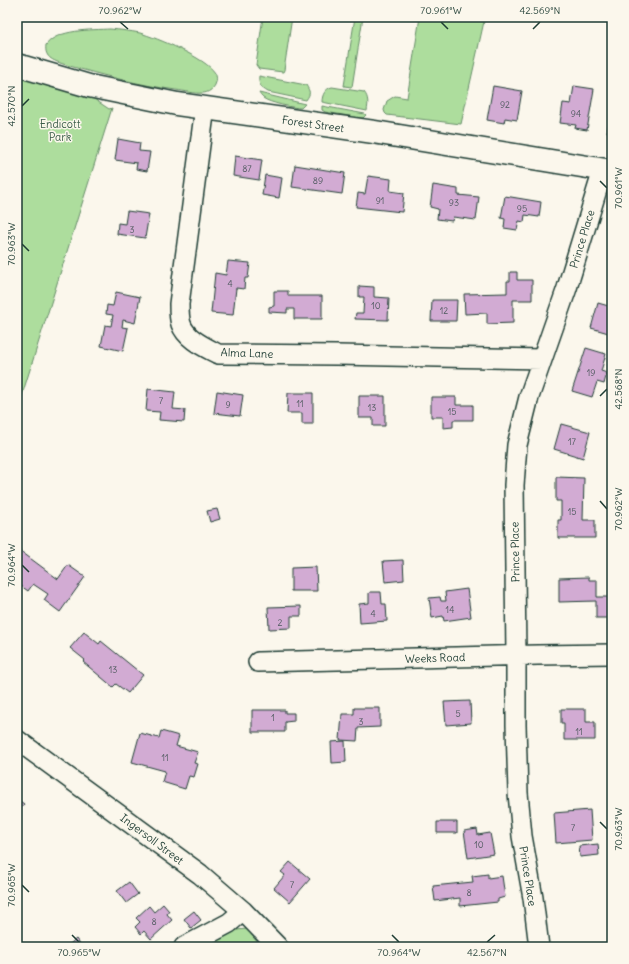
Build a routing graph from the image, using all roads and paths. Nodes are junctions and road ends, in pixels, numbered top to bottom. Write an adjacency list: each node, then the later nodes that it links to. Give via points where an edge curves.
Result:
1 (17, 65): 2 (street, Forest Street, via 89,86)
2 (205, 107): 3 (street, Forest Street); 4 (street, Alma Lane, via 179,304 181,324 189,336 218,354)
3 (608, 171): 4 (street, Prince Place)
4 (542, 359): 6 (street, Prince Place, via 528,397 517,445 514,485)
5 (612, 654): 6 (street, Weeks Road)
6 (516, 656): 7 (street, Weeks Road); 12 (street, Prince Place, via 518,793)
7 (258, 662)
8 (17, 740): 9 (street, Ingersoll Street, via 200,874)
9 (243, 910): 10 (street, via 229,923); 11 (street, Ingersoll Street)
10 (184, 947)
11 (278, 947)
12 (539, 947)

